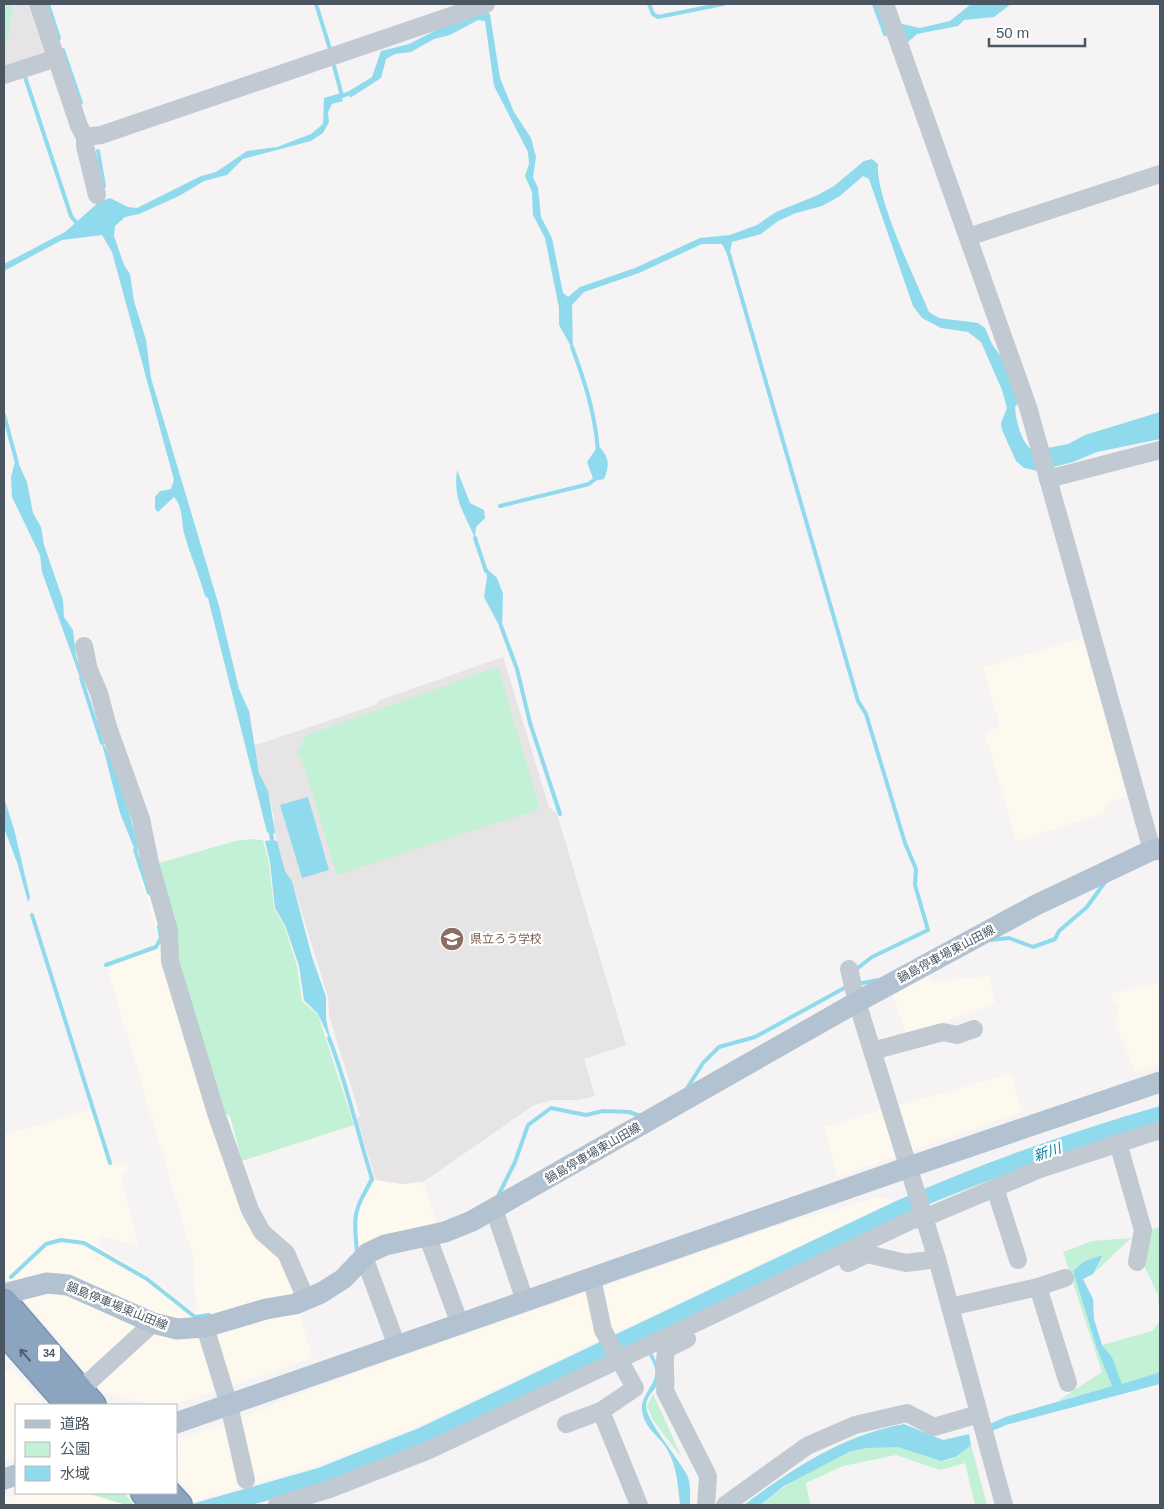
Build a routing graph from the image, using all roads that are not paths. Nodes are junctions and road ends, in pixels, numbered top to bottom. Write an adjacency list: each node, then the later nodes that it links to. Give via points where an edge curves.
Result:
1 (38, 4): 4 (street)
2 (486, 4): 6 (street, via 101,135)
3 (885, 4): 9 (street)
4 (57, 58): 5 (street); 6 (street)
5 (4, 74)
6 (85, 137): 8 (street, via 84,146)
7 (1160, 174): 9 (street)
8 (97, 195)
9 (968, 237): 11 (street, via 1028,407)
10 (1160, 450): 11 (street)
11 (1047, 475): 13 (street)
12 (84, 646): 33 (street, via 89,670 141,819 169,932 170,961 216,1113 250,1210 262,1232 286,1253)
13 (1156, 850): 14 (main road, 鍋島停車場東山田線)
14 (852, 984): 16 (street); 22 (main road, 鍋島停車場東山田線)
15 (974, 1029): 16 (street, via 957,1035 943,1032)
16 (872, 1051): 20 (street)
17 (1160, 1082): 20 (main road)
18 (1160, 1130): 19 (street)
19 (1118, 1143): 21 (street); 28 (street, via 1143,1230)
20 (909, 1167): 23 (street); 29 (main road)
21 (995, 1188): 23 (street); 27 (street)
22 (494, 1209): 24 (main road, 鍋島停車場東山田線, via 445,1232); 35 (street)
23 (923, 1214): 26 (street); 42 (street)
24 (428, 1235): 25 (main road, 鍋島停車場東山田線, via 385,1245); 38 (street)
25 (364, 1258): 33 (main road, 鍋島停車場東山田線, via 343,1279 321,1293); 41 (street)
26 (937, 1259): 36 (street); 55 (street, via 906,1264 867,1254 667,1349 663,1360 667,1375 665,1391 708,1476)
27 (1018, 1260)
28 (1138, 1262)
29 (592, 1278): 35 (main road); 42 (street, via 606,1336)
30 (1065, 1278): 31 (street)
31 (1038, 1287): 36 (street); 43 (street)
32 (4, 1294): 37 (main road, 鍋島停車場東山田線, via 47,1283 68,1284)
33 (304, 1294): 39 (main road, 鍋島停車場東山田線)
34 (4, 1301): 44 (highway, 34)
35 (525, 1301): 38 (main road)
36 (950, 1306): 47 (street)
37 (153, 1323): 39 (main road, 鍋島停車場東山田線, via 177,1329); 44 (street, via 89,1380)
38 (460, 1324): 41 (main road)
39 (205, 1328): 45 (street)
40 (4, 1330): 44 (highway, 34, one-way to 40)
41 (397, 1346): 45 (main road)
42 (618, 1359): 46 (street, via 634,1388); 53 (street, via 428,1450 327,1490)
43 (1068, 1383)
44 (81, 1400)
45 (229, 1405): 48 (main road); 50 (street)
46 (601, 1411): 49 (street); 54 (street)
47 (979, 1414): 56 (street, via 934,1427 907,1413 855,1425 807,1446); 57 (street)
48 (178, 1422)
49 (566, 1424)
50 (246, 1480)
51 (147, 1494): 52 (highway)
52 (170, 1502)
53 (277, 1505)
54 (639, 1505)
55 (706, 1505)
56 (725, 1505)
57 (1004, 1505)

